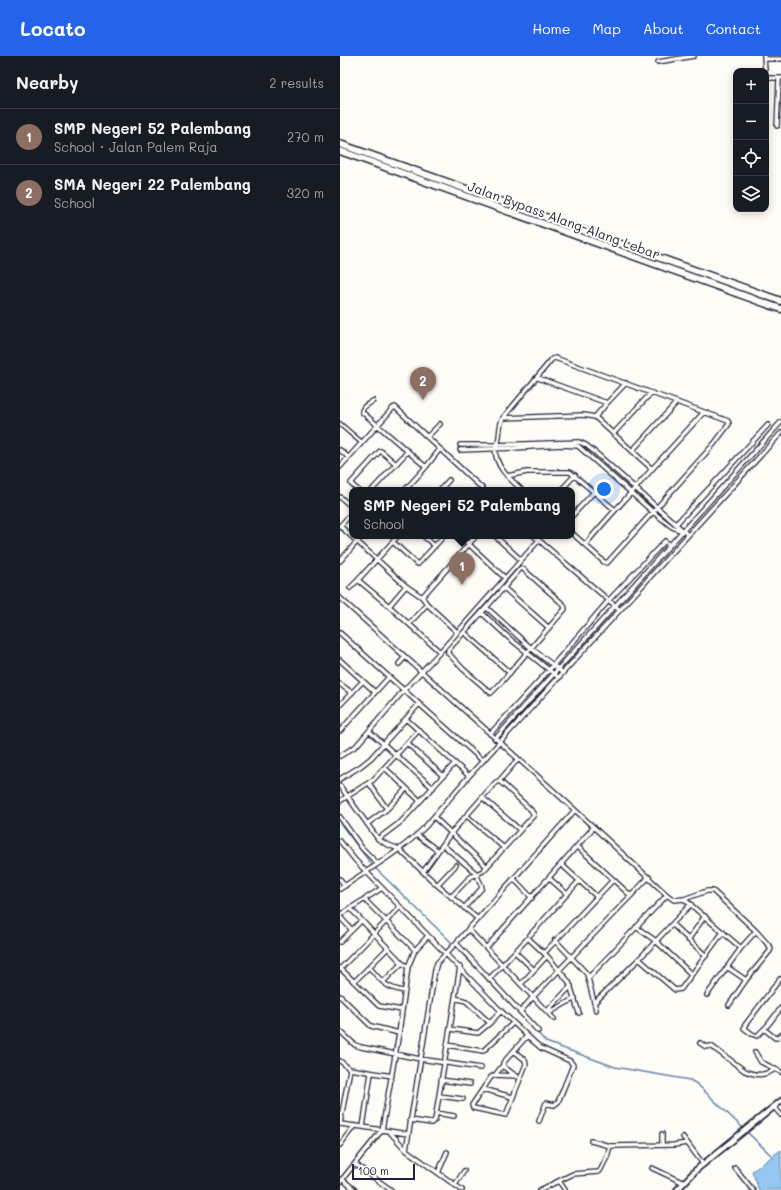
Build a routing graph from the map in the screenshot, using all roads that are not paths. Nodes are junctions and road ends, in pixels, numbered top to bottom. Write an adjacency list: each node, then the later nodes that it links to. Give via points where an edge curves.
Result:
1 (694, 56): 4 (street)
2 (765, 58): 3 (street)
3 (781, 59)
4 (658, 62)
5 (769, 78): 6 (street)
6 (780, 78): 7 (street)
7 (777, 126)
8 (340, 144): 10 (highway, Jalan Bypass Alang-Alang Lebar)
9 (340, 151): 11 (highway, Jalan Bypass Alang-Alang Lebar)
10 (588, 232): 11 (highway); 12 (highway, Jalan Bypass Alang-Alang Lebar)
11 (585, 239): 13 (highway, Jalan Bypass Alang-Alang Lebar)
12 (781, 301)
13 (781, 309)
14 (538, 378): 15 (street, via 550,360 555,358); 19 (street); 22 (street)
15 (626, 384): 16 (street); 19 (street)
16 (651, 393): 18 (street); 29 (street)
17 (373, 401): 26 (street, via 364,406 362,411)
18 (676, 402): 20 (street); 42 (street)
19 (607, 403): 21 (street)
20 (704, 412): 48 (street); 67 (street, via 728,421 729,424)
21 (595, 417): 22 (street, via 584,415); 29 (street)
22 (504, 418): 33 (street, via 500,426)
23 (781, 422): 43 (street)
24 (340, 424): 31 (street)
25 (440, 424): 30 (street)
26 (377, 425): 30 (street, via 394,408); 31 (street); 41 (street)
27 (768, 425): 35 (street)
28 (781, 433): 62 (street)
29 (613, 434): 42 (street)
30 (427, 437): 36 (street)
31 (361, 442): 44 (street)
32 (460, 445): 33 (street)
33 (499, 445): 34 (street, via 569,441); 37 (street)
34 (586, 445): 40 (street); 61 (street)
35 (749, 445): 43 (street); 52 (street)
36 (440, 449): 47 (street); 58 (street)
37 (495, 449): 39 (street); 40 (street, via 561,445 578,446); 50 (street, via 498,465)
38 (340, 450): 44 (street)
39 (460, 450)
40 (584, 450): 64 (street)
41 (408, 451): 45 (street); 47 (street)
42 (632, 451): 48 (street)
43 (755, 451): 53 (street)
44 (348, 458): 46 (street)
45 (396, 464): 54 (street, via 380,451 351,482); 55 (street)
46 (340, 467)
47 (426, 467): 56 (street)
48 (652, 469): 61 (street)
49 (575, 475): 50 (street, via 570,472 526,472); 60 (street); 63 (street)
50 (506, 476): 59 (street)
51 (449, 480): 57 (street)
52 (718, 480): 53 (street); 72 (street)
53 (724, 485): 62 (street); 74 (street)
54 (354, 487)
55 (375, 487)
56 (408, 487)
57 (444, 487)
58 (481, 487)
59 (519, 487)
60 (564, 487)
61 (636, 489): 64 (street); 67 (street)
62 (728, 491): 77 (street)
63 (594, 492): 68 (street); 70 (street)
64 (632, 493): 68 (street); 69 (street)
65 (340, 497): 66 (street)
66 (349, 504)
67 (657, 508): 69 (street); 72 (street)
68 (615, 510): 89 (street)
69 (653, 512): 74 (street, via 672,527); 89 (street, via 606,563)
70 (575, 513)
71 (349, 516): 73 (street)
72 (676, 524): 74 (street)
73 (340, 526): 75 (street)
74 (683, 531): 77 (street); 90 (street)
75 (349, 534)
76 (575, 536): 89 (street)
77 (688, 536): 107 (street)
78 (355, 539): 86 (street)
79 (396, 539): 87 (street)
80 (426, 539): 91 (street)
81 (441, 539): 91 (street)
82 (463, 539): 88 (street)
83 (473, 539): 88 (street)
84 (498, 539): 93 (street)
85 (539, 540): 93 (street); 102 (street)
86 (357, 541): 92 (street); 94 (street)
87 (393, 542): 91 (street, via 418,564); 92 (street)
88 (469, 544): 95 (street); 100 (street)
89 (585, 545)
90 (670, 545): 102 (street, via 665,541); 104 (street)
91 (434, 546)
92 (376, 559): 96 (street); 97 (street)
93 (521, 560): 95 (street)
94 (340, 561)
95 (505, 578): 111 (street)
96 (358, 580): 98 (street); 105 (street)
97 (406, 586): 100 (street); 105 (street)
98 (350, 588)
99 (504, 588): 106 (street); 110 (street); 110 (street, via 522,568 564,605 564,611)
100 (422, 597): 103 (street)
101 (340, 598): 117 (street)
102 (609, 600): 104 (street); 120 (street)
103 (427, 604): 109 (street); 111 (street)
104 (615, 605): 107 (street); 121 (street)
105 (389, 606): 109 (street)
106 (486, 608): 108 (street); 114 (street)
107 (620, 610): 125 (street)
108 (482, 613): 112 (street); 116 (street)
109 (409, 624): 115 (street)
110 (549, 628): 114 (street)
111 (458, 632): 115 (street)
112 (464, 632): 124 (street); 124 (street, via 448,649 463,669 491,693)
113 (340, 633): 127 (street)
114 (532, 648): 116 (street); 120 (street)
115 (440, 652): 123 (street)
116 (527, 653): 122 (street); 124 (street)
117 (405, 657): 119 (street); 123 (street)
118 (340, 660): 129 (street)
119 (398, 664)
120 (553, 665): 121 (street); 122 (street)
121 (558, 669): 125 (street); 126 (street)
122 (549, 670): 126 (street); 140 (street)
123 (421, 672): 131 (street); 140 (street)
124 (510, 673)
125 (563, 673): 128 (street)
126 (554, 674): 128 (street); 141 (street)
127 (388, 677): 131 (street); 132 (street)
128 (559, 678): 143 (street)
129 (363, 681): 132 (street); 133 (street)
130 (340, 684): 133 (street)
131 (404, 690): 134 (street); 139 (street)
132 (375, 692): 138 (street)
133 (352, 693): 135 (street)
134 (419, 704): 136 (street); 148 (street)
135 (340, 705)
136 (406, 719): 137 (street); 144 (street)
137 (419, 730): 142 (street); 149 (street)
138 (340, 731)
139 (369, 731): 144 (street); 146 (street, via 356,746)
140 (490, 734): 141 (street)
141 (495, 738): 143 (street)
142 (407, 743): 145 (street); 151 (street)
143 (500, 743): 147 (street); 148 (street)
144 (384, 745): 145 (street); 153 (street, via 361,766)
145 (397, 755): 150 (street); 157 (street)
146 (340, 756)
147 (518, 759): 154 (street); 164 (street)
148 (483, 761): 152 (street)
149 (455, 763): 151 (street); 152 (street)
150 (386, 768): 155 (street); 158 (street)
151 (443, 776): 157 (street)
152 (469, 776): 167 (street)
153 (340, 779)
154 (499, 781): 160 (street); 170 (street, via 534,814)
155 (369, 783): 159 (street); 163 (street)
156 (340, 786): 159 (street)
157 (433, 788): 162 (street)
158 (406, 789): 162 (street); 163 (street)
159 (348, 796): 161 (street); 168 (street)
160 (483, 798): 165 (street); 170 (street)
161 (340, 801)
162 (420, 801): 173 (street, via 400,823)
163 (387, 809): 168 (street)
164 (575, 810): 169 (street); 190 (street)
165 (467, 816): 171 (street); 177 (street)
166 (340, 817): 180 (street)
167 (434, 818): 171 (street); 172 (street)
168 (366, 824): 173 (street)
169 (594, 828): 176 (street); 187 (street)
170 (520, 830): 177 (street)
171 (451, 833): 175 (street); 183 (street)
172 (417, 835): 178 (street); 179 (street)
173 (378, 839): 178 (street)
174 (340, 841): 184 (street, via 354,860)
175 (443, 845): 179 (street); 186 (street)
176 (578, 847): 182 (street); 191 (street)
177 (504, 848): 183 (street)
178 (399, 849): 180 (street); 185 (street)
179 (438, 852): 185 (street)
180 (377, 865): 184 (street)
181 (456, 865): 193 (street)
182 (562, 865): 188 (street); 192 (street)
183 (487, 867): 186 (street)
184 (367, 871): 194 (street); 195 (street)
185 (423, 872): 193 (street)
186 (476, 874): 201 (street); 208 (street, via 482,888)
187 (649, 877): 198 (street); 200 (street)
188 (549, 878): 197 (street); 202 (street)
189 (340, 879): 194 (street)
190 (514, 879): 202 (street); 211 (street)
191 (613, 880): 199 (street); 200 (street)
192 (579, 881): 197 (street); 199 (street)
193 (437, 885): 201 (street)
194 (345, 886): 196 (street)
195 (382, 888): 203 (street); 206 (street)
196 (340, 889)
197 (568, 894): 221 (street)
198 (667, 895): 204 (street, via 674,900); 215 (street)
199 (596, 896): 223 (street)
200 (631, 896): 237 (street)
201 (451, 897): 208 (street)
202 (532, 898): 229 (street)
203 (364, 899): 207 (street); 213 (street)
204 (684, 899): 205 (street); 218 (street, via 713,891)
205 (691, 904): 210 (street); 214 (street)
206 (400, 906): 213 (street); 222 (street)
207 (350, 908): 209 (street); 212 (street)
208 (464, 908): 211 (street)
209 (340, 916): 217 (street)
210 (705, 916): 219 (street); 224 (street)
211 (478, 919): 216 (street)
212 (361, 921): 217 (street); 220 (street)
213 (386, 922): 220 (street); 231 (street)
214 (672, 924): 224 (street); 225 (street)
215 (636, 927): 225 (street); 249 (street)
216 (468, 929): 227 (street); 229 (street)
217 (352, 930): 226 (street)
218 (756, 931): 230 (street); 252 (street, via 771,949)
219 (723, 932): 230 (street); 236 (street)
220 (374, 934): 228 (street); 244 (street)
221 (530, 935)
222 (428, 936): 231 (street); 234 (street)
223 (555, 940): 232 (street); 237 (street)
224 (688, 940): 236 (street)
225 (656, 941): 238 (street); 248 (street)
226 (340, 942)
227 (455, 944): 234 (street); 250 (street)
228 (388, 948): 239 (street); 245 (street)
229 (486, 948): 240 (street)
230 (741, 948): 243 (street)
231 (415, 950): 241 (street)
232 (546, 951)
233 (515, 952): 235 (street, via 528,938); 240 (street); 246 (street)
234 (447, 953): 242 (street); 287 (street, via 435,968)
235 (547, 956): 246 (street); 247 (street)
236 (706, 956): 248 (street)
237 (573, 957): 247 (street); 249 (street)
238 (639, 959): 248 (street, via 675,990 681,989); 263 (street)
239 (402, 963): 241 (street); 254 (street)
240 (503, 965): 250 (street); 255 (street)
241 (408, 967): 257 (street)
242 (460, 967): 261 (street); 268 (street)
243 (727, 967): 252 (street); 258 (street)
244 (340, 968): 253 (street)
245 (370, 968): 253 (street); 254 (street)
246 (534, 970): 255 (street)
247 (560, 970): 256 (street); 260 (street)
248 (691, 974)
249 (589, 977): 263 (street)
250 (489, 979): 269 (street)
251 (780, 979): 276 (street, via 743,1027 755,1036)
252 (746, 980): 264 (street)
253 (354, 982): 266 (street, via 379,1006)
254 (383, 982): 257 (street, via 391,988)
255 (521, 984): 260 (street)
256 (571, 986): 262 (street); 270 (street)
257 (405, 991): 266 (street)
258 (707, 995)
259 (340, 996): 279 (street, via 371,1026)
260 (534, 997): 269 (street); 270 (street)
261 (455, 998): 273 (street, via 466,1001); 275 (street)
262 (575, 998): 270 (street); 271 (street)
263 (594, 1003): 267 (street)
264 (729, 1005)
265 (781, 1008): 276 (street)
266 (402, 1010): 279 (street)
267 (596, 1010)
268 (501, 1011): 273 (street); 274 (street)
269 (520, 1012): 278 (street)
270 (548, 1012): 272 (street)
271 (579, 1013)
272 (554, 1019)
273 (490, 1023): 275 (street, via 478,1033)
274 (513, 1023): 281 (street); 283 (street, via 483,1050)
275 (450, 1029): 283 (street)
276 (764, 1029): 280 (street, via 775,1038)
277 (340, 1031): 286 (street, via 358,1046)
278 (538, 1031)
279 (399, 1032): 286 (street)
280 (781, 1035)
281 (527, 1036): 284 (street); 311 (street, via 541,1048 573,1064 557,1104 546,1103)
282 (700, 1043): 293 (street, via 706,1047 711,1046 751,1073 763,1075)
283 (447, 1045): 289 (street)
284 (514, 1051): 290 (street); 298 (street, via 526,1062)
285 (755, 1052): 293 (street, via 761,1062)
286 (395, 1054): 287 (street); 297 (street)
287 (420, 1059): 289 (street); 310 (street)
288 (340, 1060): 292 (street)
289 (444, 1063): 291 (street); 299 (street)
290 (503, 1065): 296 (street); 298 (street)
291 (481, 1068)
292 (350, 1069): 295 (street); 312 (street)
293 (775, 1069): 294 (street)
294 (781, 1072)
295 (371, 1073): 297 (street); 314 (street)
296 (495, 1075): 298 (street); 301 (street, via 489,1078)
297 (392, 1076): 315 (street)
298 (518, 1077): 303 (street)
299 (442, 1080): 300 (street); 302 (street)
300 (470, 1084)
301 (482, 1089): 303 (street); 303 (street, via 472,1105 473,1108 506,1115)
302 (439, 1096): 304 (street); 307 (street)
303 (512, 1097)
304 (462, 1099)
305 (781, 1101): 306 (street)
306 (774, 1107): 308 (street); 328 (street)
307 (436, 1113): 309 (street); 310 (street, via 433,1122)
308 (781, 1115)
309 (454, 1116)
310 (410, 1120): 317 (street)
311 (539, 1121)
312 (340, 1124): 313 (street)
313 (354, 1126): 314 (street); 322 (street)
314 (363, 1126): 315 (street)
315 (382, 1130): 316 (street); 327 (street)
316 (389, 1131): 317 (street); 325 (street)
317 (408, 1134): 325 (street)
318 (662, 1134): 323 (street)
319 (683, 1137): 321 (street)
320 (591, 1141): 324 (street)
321 (687, 1143): 323 (street); 328 (street)
322 (340, 1145)
323 (662, 1145): 324 (street)
324 (610, 1146): 334 (street, via 608,1157 600,1171 574,1174)
325 (406, 1150): 332 (street)
326 (447, 1152): 332 (street)
327 (355, 1164): 333 (street); 338 (street)
328 (703, 1164): 335 (street)
329 (652, 1168): 335 (street)
330 (735, 1168): 343 (street)
331 (464, 1171): 336 (street)
332 (438, 1173): 336 (street)
333 (341, 1181): 337 (street)
334 (559, 1181): 340 (street); 341 (street)
335 (684, 1183): 342 (street)
336 (455, 1185): 339 (street)
337 (355, 1190)
338 (391, 1190)
339 (462, 1190)
340 (540, 1190)
341 (565, 1190)
342 (677, 1190)
343 (753, 1190)

